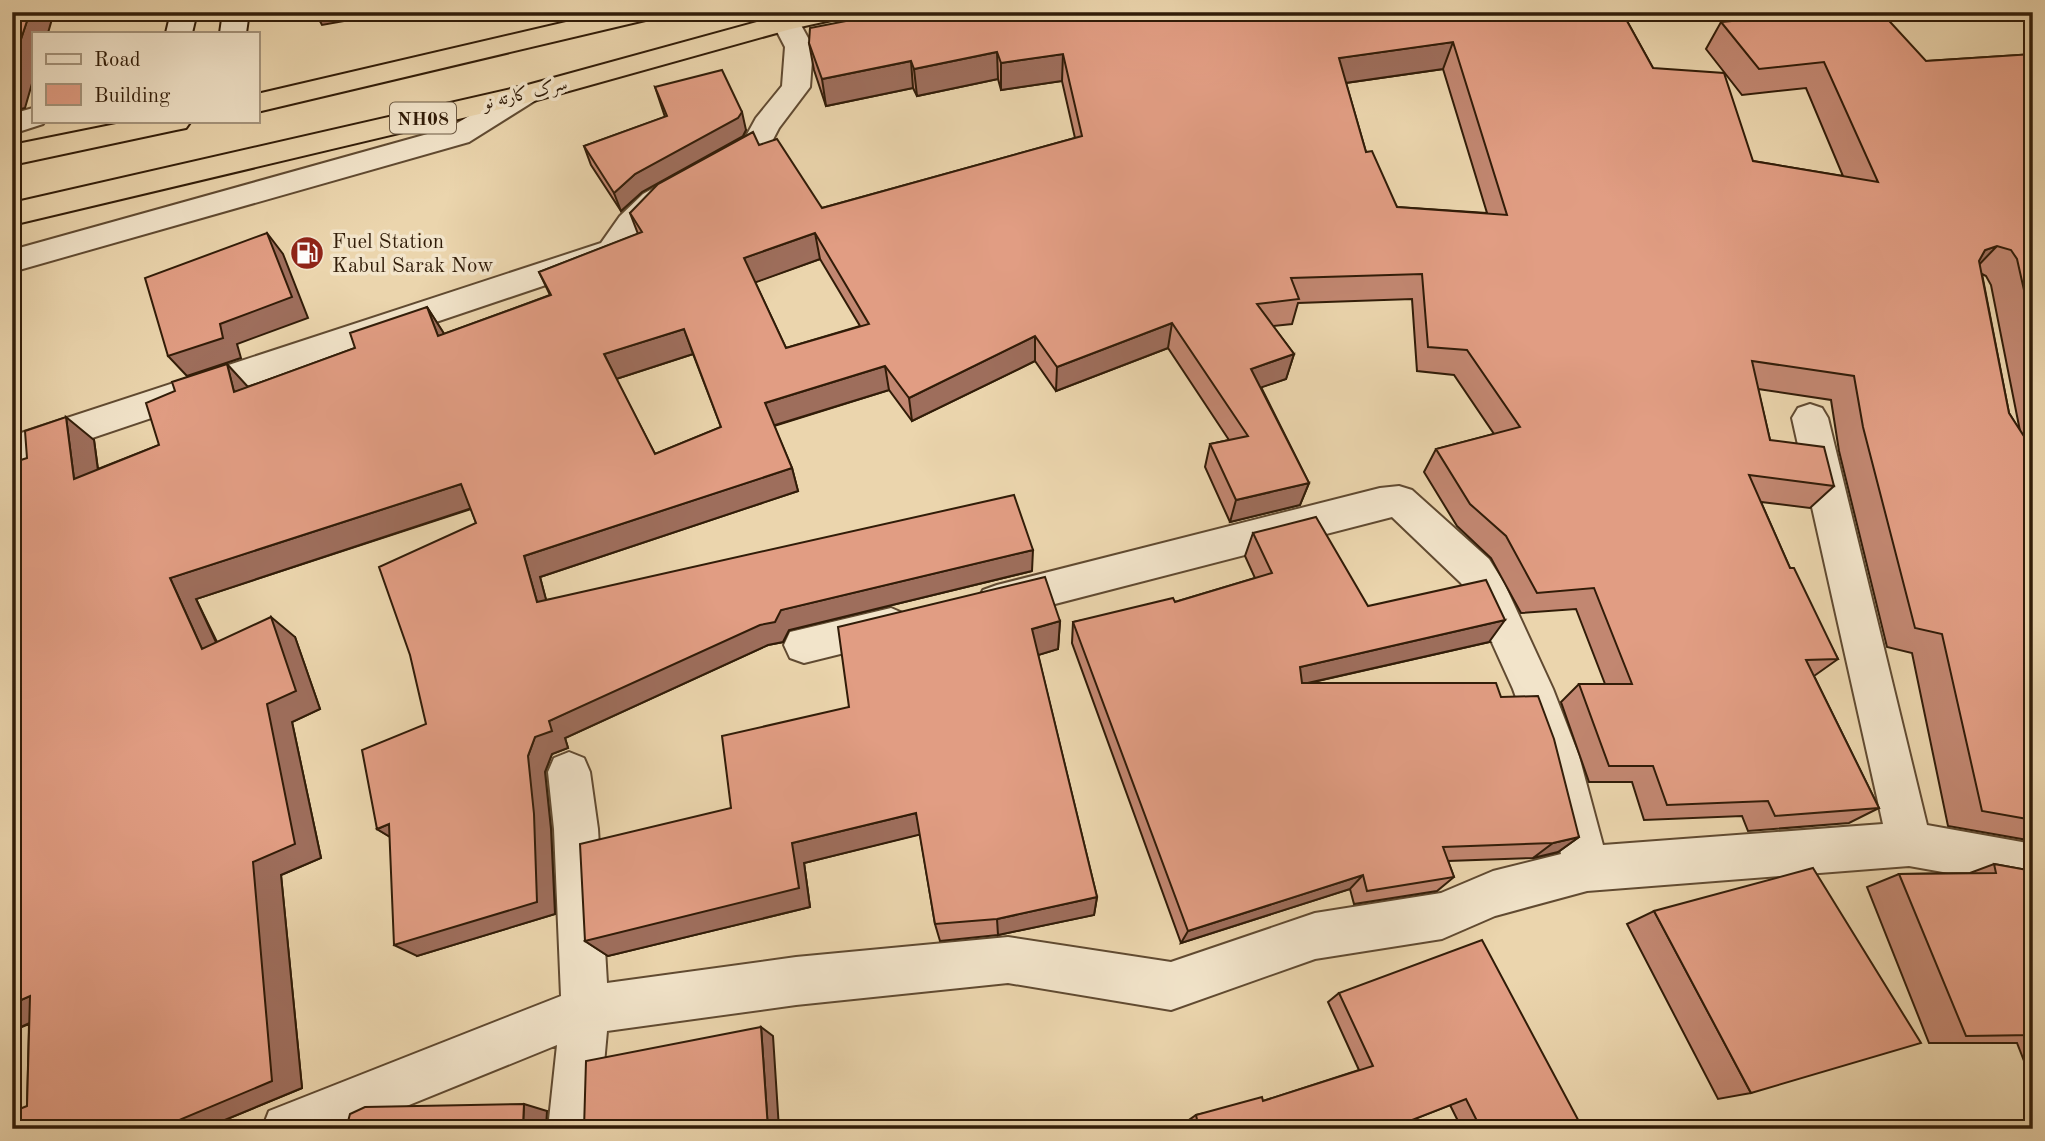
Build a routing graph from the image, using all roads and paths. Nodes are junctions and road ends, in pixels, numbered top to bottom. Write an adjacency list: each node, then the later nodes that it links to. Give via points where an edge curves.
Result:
1 (183, 12): 8 (street); 9 (street)
2 (236, 12): 10 (street)
3 (645, 12): 12 (highway, NH08)
4 (832, 12): 7 (highway, سرک کارته نو / NH08)
5 (2027, 12): 6 (street)
6 (2033, 13)
7 (786, 22): 11 (highway, سرک کارته نو / NH08); 20 (street, via 799,47 796,87 757,144 654,201 612,251)
8 (167, 32)
9 (179, 32)
10 (233, 32)
11 (526, 94): 17 (highway, سرک کارته نو / NH08); 18 (street, via 459,135)
12 (259, 103)
13 (32, 117): 15 (street)
14 (164, 122): 16 (highway)
15 (12, 125)
16 (12, 155)
17 (12, 214)
18 (12, 261)
19 (1810, 418): 25 (street)
20 (12, 452)
21 (959, 611): 27 (street, via 1399,501 1475,571 1490,595 1558,756)
22 (920, 619): 23 (street)
23 (804, 645)
24 (569, 772): 28 (street)
25 (1909, 844): 26 (street); 27 (street)
26 (2033, 866)
27 (1587, 869): 28 (street, via 1493,894 1442,916 1315,936 1171,986 1008,960 796,981)
28 (585, 1010): 29 (street); 30 (street)
29 (287, 1129)
30 (573, 1129)

